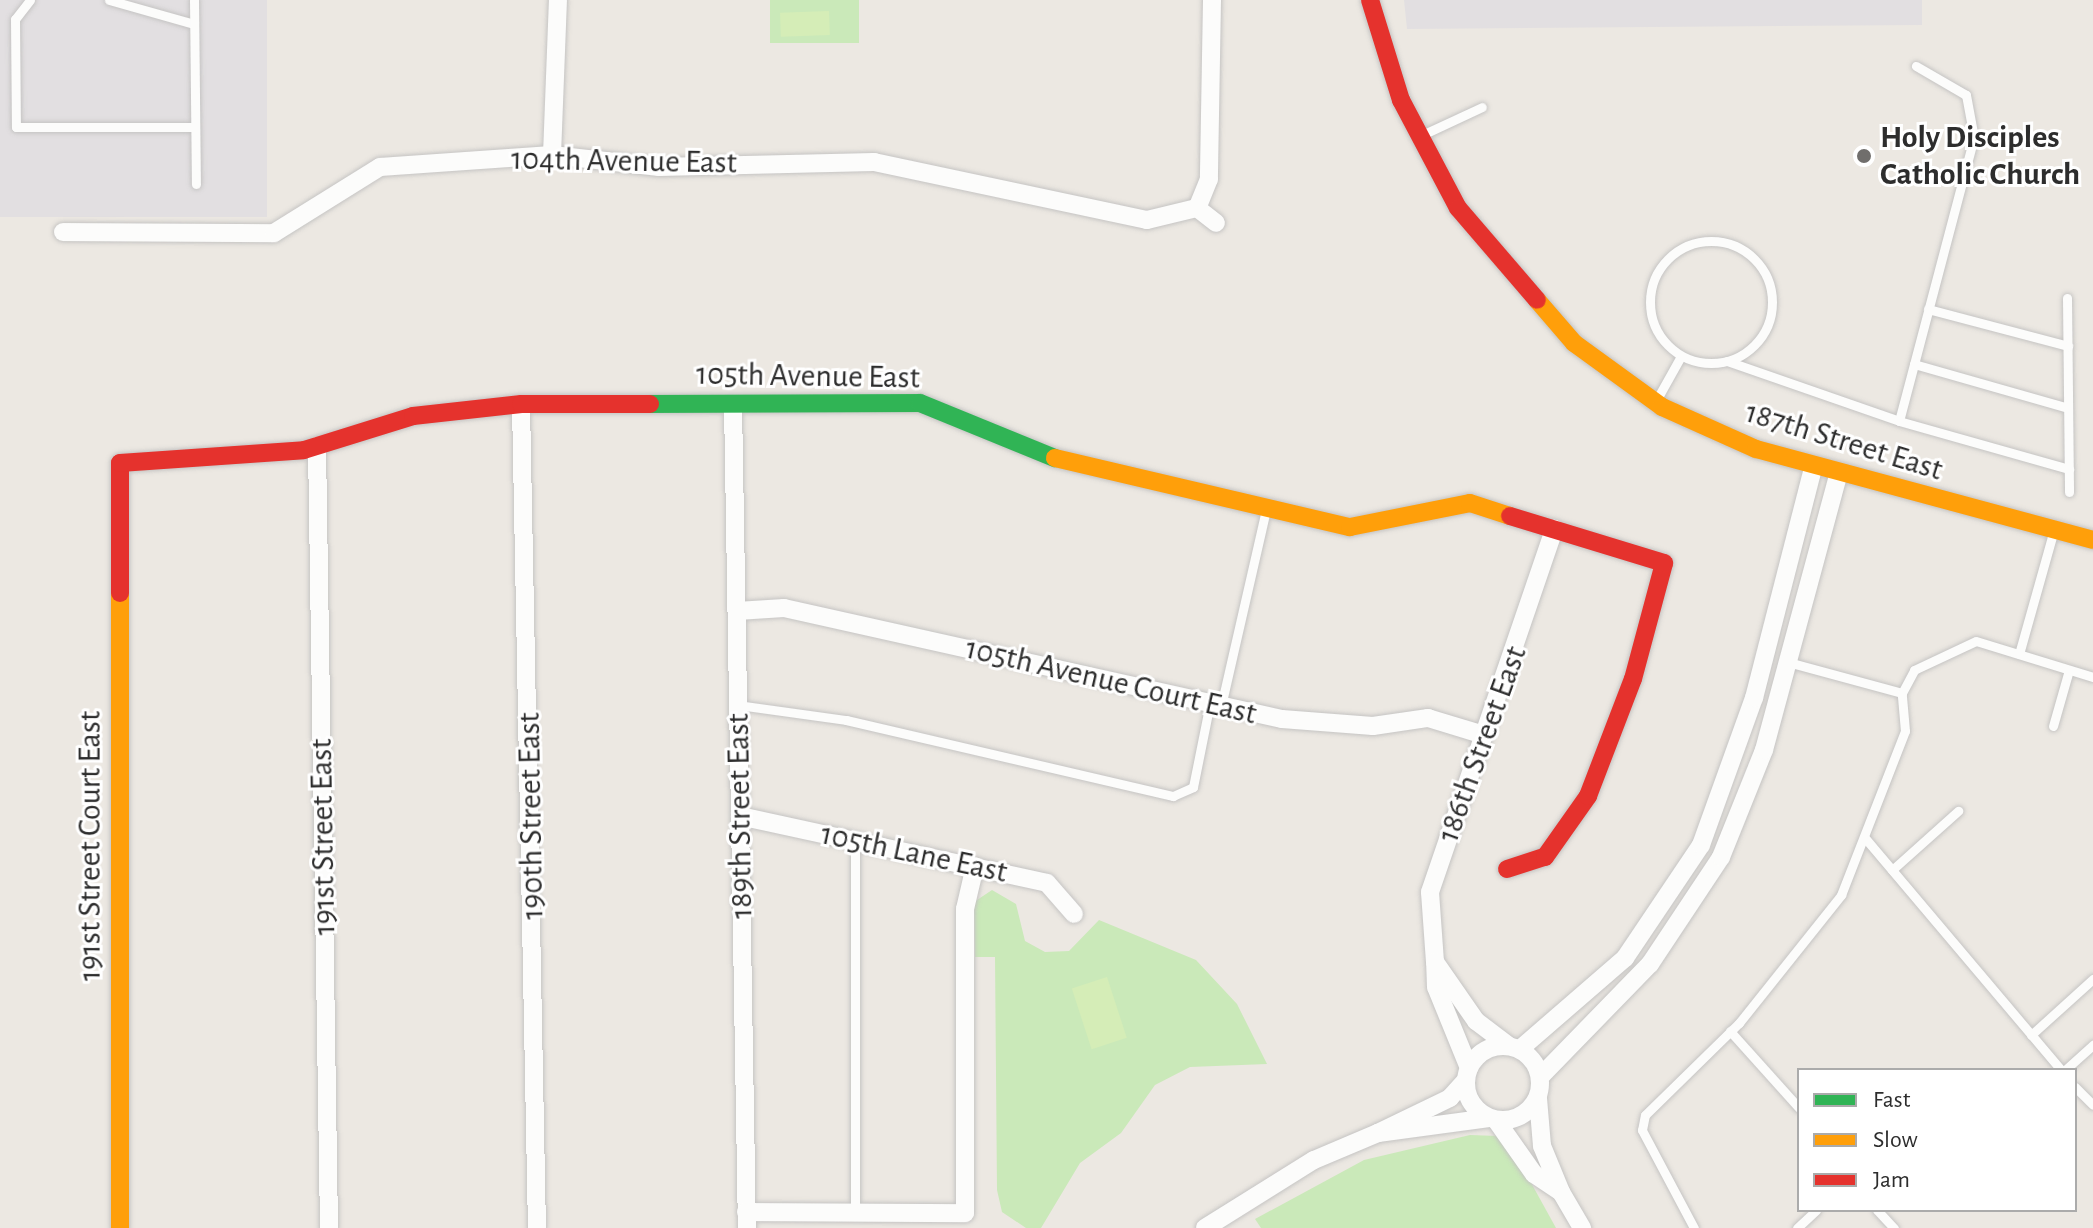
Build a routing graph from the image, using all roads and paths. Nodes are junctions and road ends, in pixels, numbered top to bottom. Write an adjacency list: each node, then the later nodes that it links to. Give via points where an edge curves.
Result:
1 (30, 0): 11 (lane, via 15,19 16,127)
2 (109, 0): 7 (lane)
3 (194, 0): 8 (lane)
4 (558, 0): 13 (street)
5 (1212, 0): 15 (street, via 1209,179)
6 (1370, 0): 12 (street, 187th Street East)
7 (126, 2): 8 (lane)
8 (194, 24): 11 (lane)
9 (1916, 66): 19 (lane, via 1966,95 1974,138)
10 (1482, 107): 12 (lane)
11 (195, 127): 14 (lane)
12 (1419, 136): 24 (street, 187th Street East, via 1458,208 1543,313)
13 (552, 155): 15 (street, 104th Avenue East, via 659,167 874,162 1147,220); 17 (street, 104th Avenue East, via 380,167 354,176 274,233)
14 (196, 184)
15 (1197, 208): 16 (street)
16 (1216, 223)
17 (63, 232)
18 (2067, 298): 20 (lane)
19 (1928, 309): 20 (lane); 23 (lane)
20 (2068, 346): 27 (lane)
21 (1681, 356): 22 (lane); 22 (lane, via 1653,324 1653,282 1679,250 1720,242 1755,260 1771,295 1764,332); 24 (lane)
22 (1727, 361): 28 (lane)
23 (1914, 364): 27 (lane); 28 (lane)
24 (1655, 402): 31 (street, 187th Street East)
25 (521, 404): 26 (street, 105th Avenue East); 29 (street, 105th Avenue East, via 413,416); 80 (street, 190th Street East)
26 (733, 404): 35 (street, 105th Avenue East, via 920,403 1070,464); 39 (street, 189th Street East)
27 (2068, 408): 32 (lane)
28 (1899, 421): 32 (lane)
29 (317, 446): 30 (street, 105th Avenue East); 79 (street, 191st Street East)
30 (120, 463): 78 (street, 191st Street Court East)
31 (1813, 469): 33 (street, 187th Street East); 62 (street, via 1754,698 1701,845 1625,958)
32 (2069, 469): 34 (lane)
33 (1838, 476): 37 (street, 187th Street East); 41 (street)
34 (2069, 492)
35 (1266, 509): 36 (street, 105th Avenue East, via 1350,527 1470,503); 46 (lane)
36 (1554, 529): 48 (street, 186th Street East); 54 (street, 105th Avenue East, via 1664,563 1633,679 1588,796 1545,857)
37 (2054, 530): 38 (street, 187th Street East); 40 (lane)
38 (2093, 540)
39 (737, 611): 45 (street, 189th Street East); 46 (street, 105th Avenue Court East, via 784,608)
40 (2019, 654): 42 (lane); 44 (lane, via 1976,641 1914,670)
41 (1788, 662): 44 (lane); 66 (street, via 1764,750 1721,857 1650,964)
42 (2069, 670): 43 (lane); 47 (lane)
43 (2093, 677)
44 (1902, 693): 51 (lane, via 1905,731)
45 (738, 705): 46 (lane, via 846,720 1173,796 1193,787); 50 (street, 189th Street East)
46 (1216, 705): 48 (street, 105th Avenue Court East, via 1373,726 1428,718)
47 (2053, 726)
48 (1484, 735): 57 (street, 186th Street East, via 1430,892)
49 (1958, 811): 55 (lane)
50 (740, 816): 52 (street, 105th Lane East); 77 (street, 189th Street East)
51 (1865, 838): 55 (lane); 59 (lane, via 1841,895)
52 (855, 840): 53 (street, 105th Lane East); 74 (lane)
53 (975, 866): 56 (street, 105th Lane East, via 1047,883); 74 (street, via 965,909 965,1213)
54 (1507, 869)
55 (1892, 870): 60 (lane)
56 (1074, 914)
57 (1435, 962): 62 (street, via 1476,1021); 65 (street, 186th Street East, via 1436,987)
58 (2093, 979): 60 (lane)
59 (1730, 1031): 70 (lane); 83 (lane, via 1650,1103 1642,1130)
60 (2031, 1035): 63 (lane)
61 (2093, 1045): 64 (lane)
62 (1514, 1047): 65 (street, via 1484,1050); 66 (street)
63 (2061, 1068)
64 (2065, 1068)
65 (1467, 1074): 71 (street, via 1471,1103); 72 (street, via 1440,1103)
66 (1540, 1077): 68 (street)
67 (2077, 1089): 69 (lane)
68 (1538, 1097): 71 (street, via 1521,1116); 73 (street, via 1542,1146)
69 (2093, 1105)
70 (1797, 1106)
71 (1493, 1119): 72 (street); 73 (street, via 1534,1174)
72 (1378, 1133): 81 (street, via 1314,1160)
73 (1561, 1192): 82 (street)
74 (855, 1212): 77 (street)
75 (1814, 1212): 84 (lane)
76 (1879, 1212): 85 (lane)
77 (746, 1220)
78 (120, 1228)
79 (329, 1228)
80 (537, 1228)
81 (1205, 1228)
82 (1582, 1228)
83 (1694, 1228)
84 (1797, 1228)
85 (1894, 1228)

